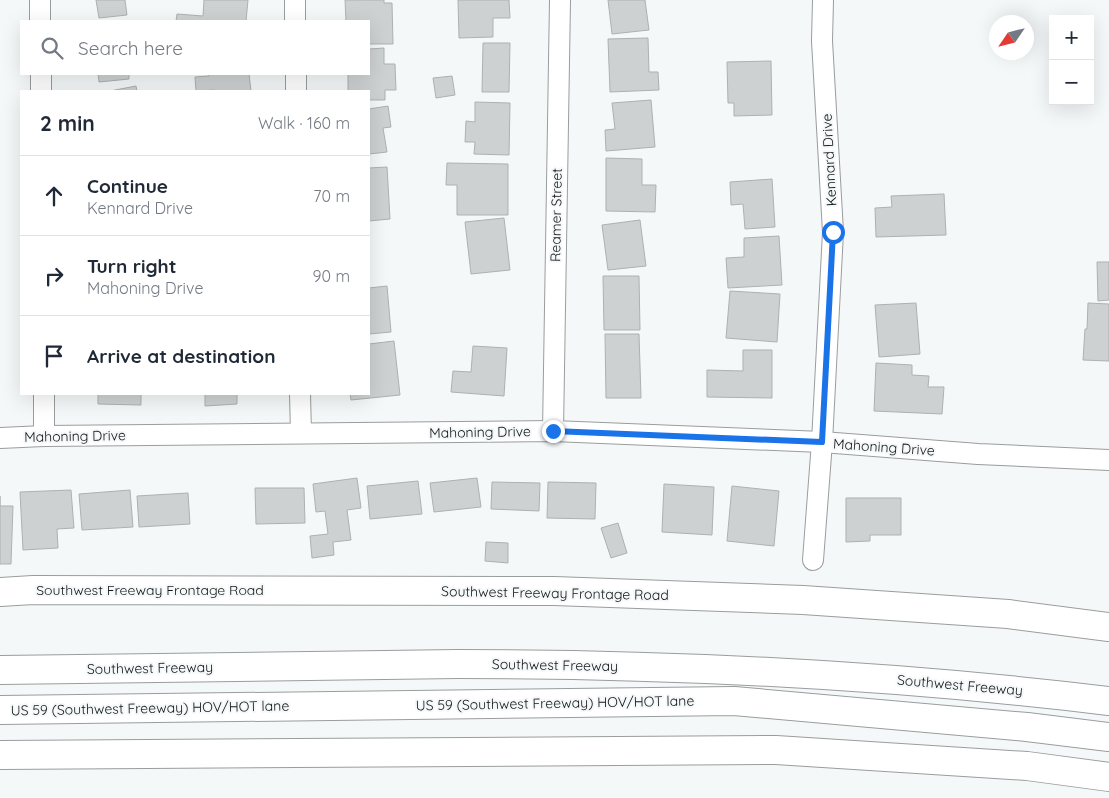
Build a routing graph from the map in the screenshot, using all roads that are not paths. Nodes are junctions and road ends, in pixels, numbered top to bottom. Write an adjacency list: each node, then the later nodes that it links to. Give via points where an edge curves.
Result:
1 (40, 0): 5 (street)
2 (295, 0): 6 (street)
3 (560, 0): 13 (street, Reamer Street)
4 (823, 0): 17 (street, Kennard Drive, via 822,41 833,232)
5 (40, 20)
6 (295, 20)
7 (41, 75): 9 (street)
8 (296, 75): 10 (street)
9 (41, 90)
10 (296, 90)
11 (44, 395): 15 (street)
12 (300, 395): 14 (street)
13 (553, 431): 14 (street, Mahoning Drive); 17 (street, Mahoning Drive)
14 (301, 432): 15 (street, Mahoning Drive)
15 (44, 436): 16 (street, Mahoning Drive)
16 (0, 438)
17 (822, 442): 18 (street, Mahoning Drive); 19 (street, Kennard Drive)
18 (1109, 460)
19 (813, 560)
20 (0, 592): 21 (main road, Southwest Freeway Frontage Road, via 554,591 832,602 1008,614)
21 (1109, 627)
22 (0, 670): 23 (main road, Southwest Freeway, via 458,664 678,667 896,680)
23 (1109, 701)
24 (0, 710): 25 (main road, US 59 (Southwest Freeway) HOV/HOT lane, via 734,701)
25 (1109, 737)
26 (0, 755): 27 (main road, via 776,750 1027,766)
27 (1109, 777)

